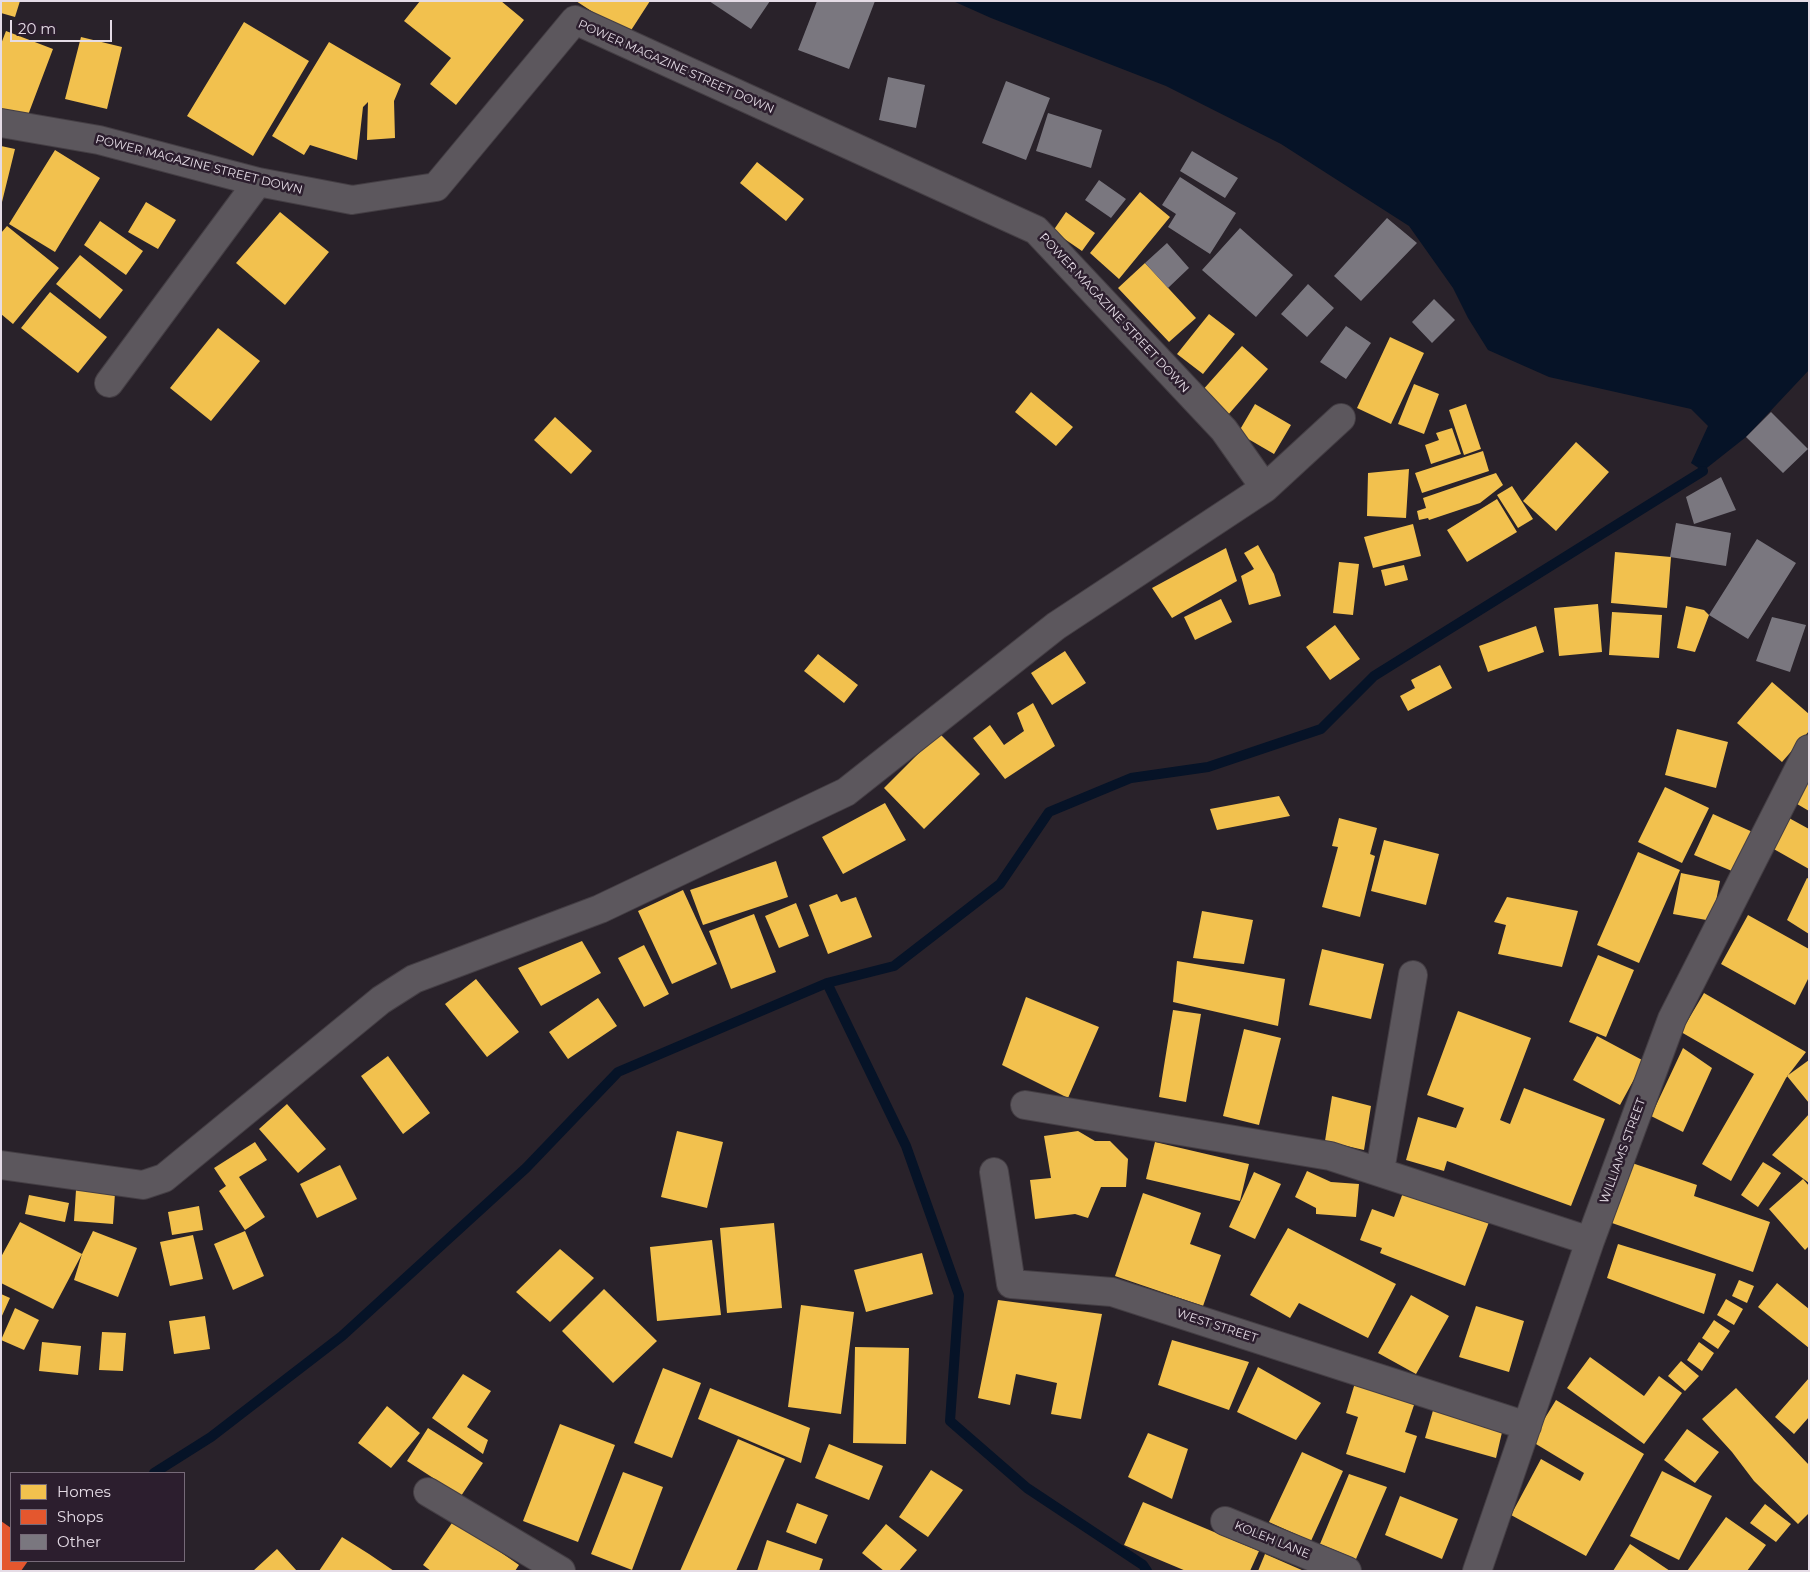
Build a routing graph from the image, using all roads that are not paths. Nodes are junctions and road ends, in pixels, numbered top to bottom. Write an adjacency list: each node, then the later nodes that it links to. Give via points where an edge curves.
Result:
1 (1, 123): 2 (street, POWER MAGAZINE STREET DOWN, via 98,140)
2 (258, 182): 3 (street); 5 (street, POWER MAGAZINE STREET DOWN, via 352,200 436,187 575,20 1036,230 1224,430)
3 (109, 383)
4 (1341, 418): 5 (street)
5 (1266, 488): 9 (street, via 1056,626 846,792 600,909 414,979 380,1000 164,1178 143,1185)
6 (1809, 749): 12 (street, WILLIAMS STREET, via 1672,1019)
7 (1413, 975): 10 (street)
8 (1025, 1105): 10 (street, via 1330,1156)
9 (1, 1165)
10 (1380, 1171): 12 (street)
11 (994, 1172): 13 (street, WEST STREET, via 1010,1284 1112,1292)
12 (1590, 1241): 13 (street, WILLIAMS STREET)
13 (1527, 1426): 18 (street, WILLIAMS STREET)
14 (428, 1492): 16 (street)
15 (1225, 1521): 17 (street, KOLEH LANE)
16 (561, 1571)
17 (1347, 1571)
18 (1477, 1571)

